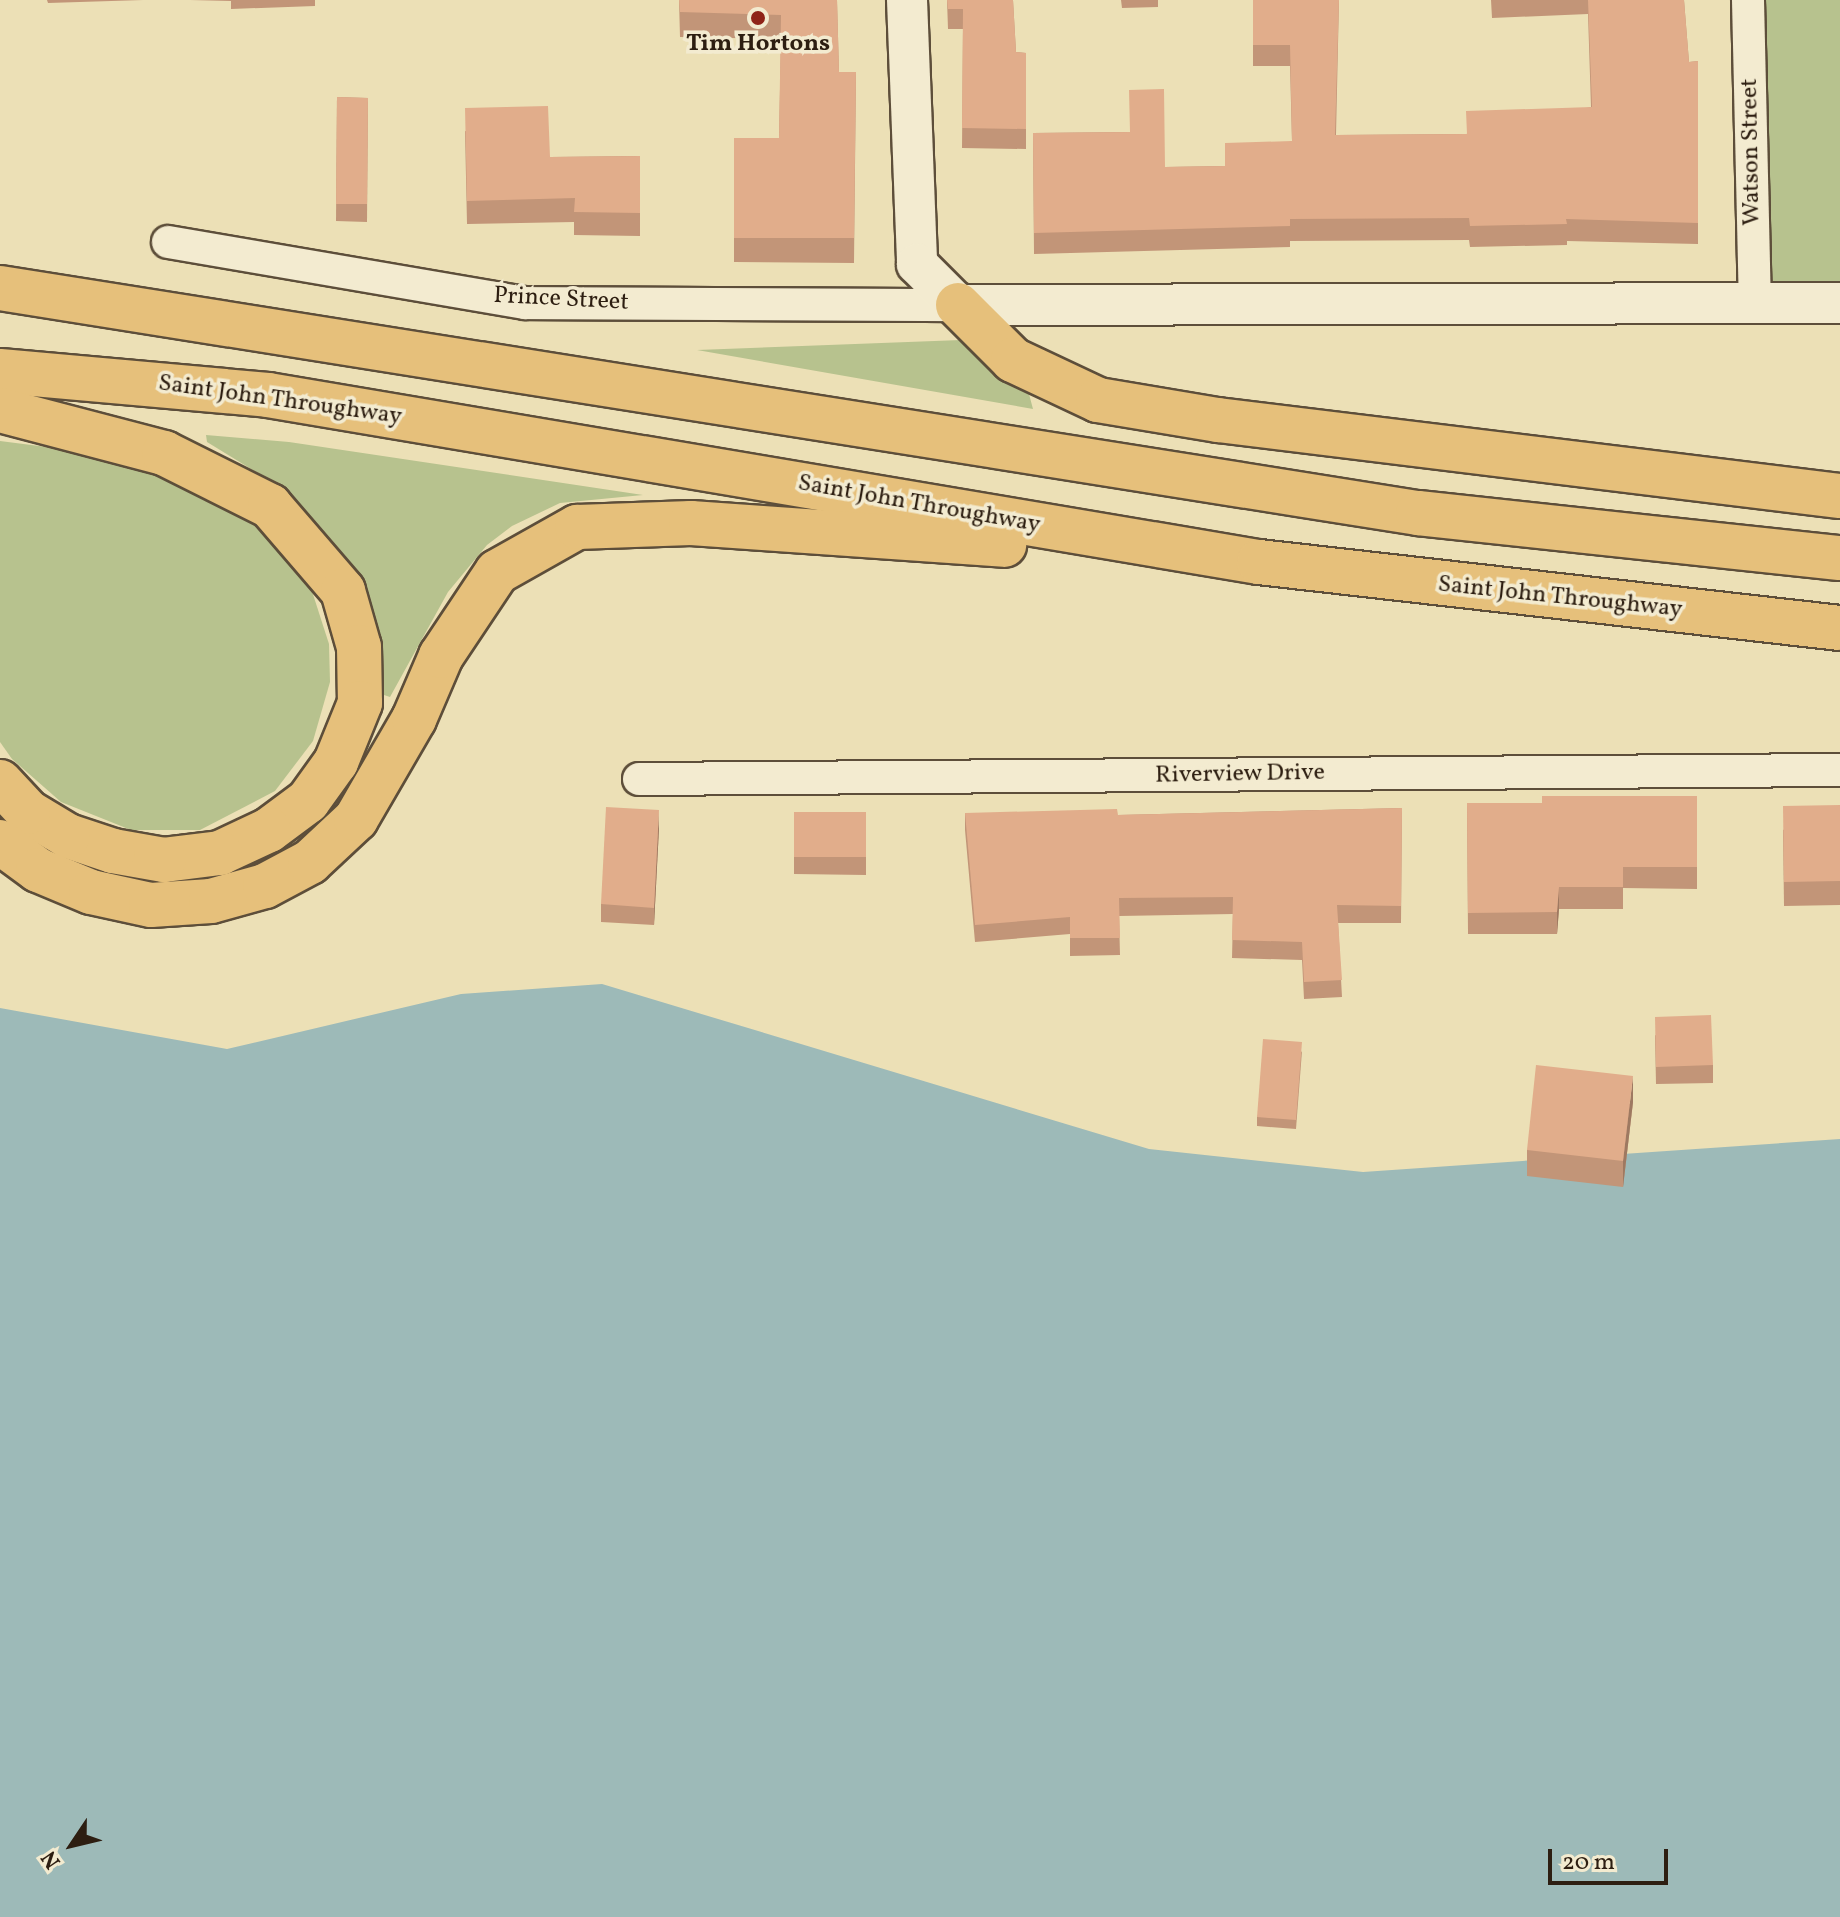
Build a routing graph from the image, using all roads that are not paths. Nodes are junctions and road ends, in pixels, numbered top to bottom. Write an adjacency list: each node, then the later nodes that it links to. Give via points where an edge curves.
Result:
1 (907, 0): 7 (street, via 917,264)
2 (1748, 0): 6 (street, Watson Street)
3 (168, 242): 7 (street, Prince Street, via 525,303)
4 (0, 291): 11 (highway, via 1418,513)
5 (1840, 303): 6 (street)
6 (1755, 304): 7 (street)
7 (958, 305): 10 (highway, via 1013,360 1098,400 1233,422)
8 (0, 371): 12 (highway, Saint John Throughway, via 268,395)
9 (0, 410): 16 (highway, via 164,453 270,506 343,591 359,647 360,703 336,762 308,801 269,830 220,853 164,860 113,851 68,836 28,812)
10 (1840, 496)
11 (1840, 558)
12 (1259, 562): 13 (highway, Saint John Throughway); 17 (highway, via 691,523 577,527 497,572 441,656 414,719 356,819 299,868 265,886 211,901 151,905 91,892 38,870)
13 (1840, 628)
14 (1840, 770): 15 (street, Riverview Drive)
15 (639, 779)
16 (0, 782)
17 (0, 842)

